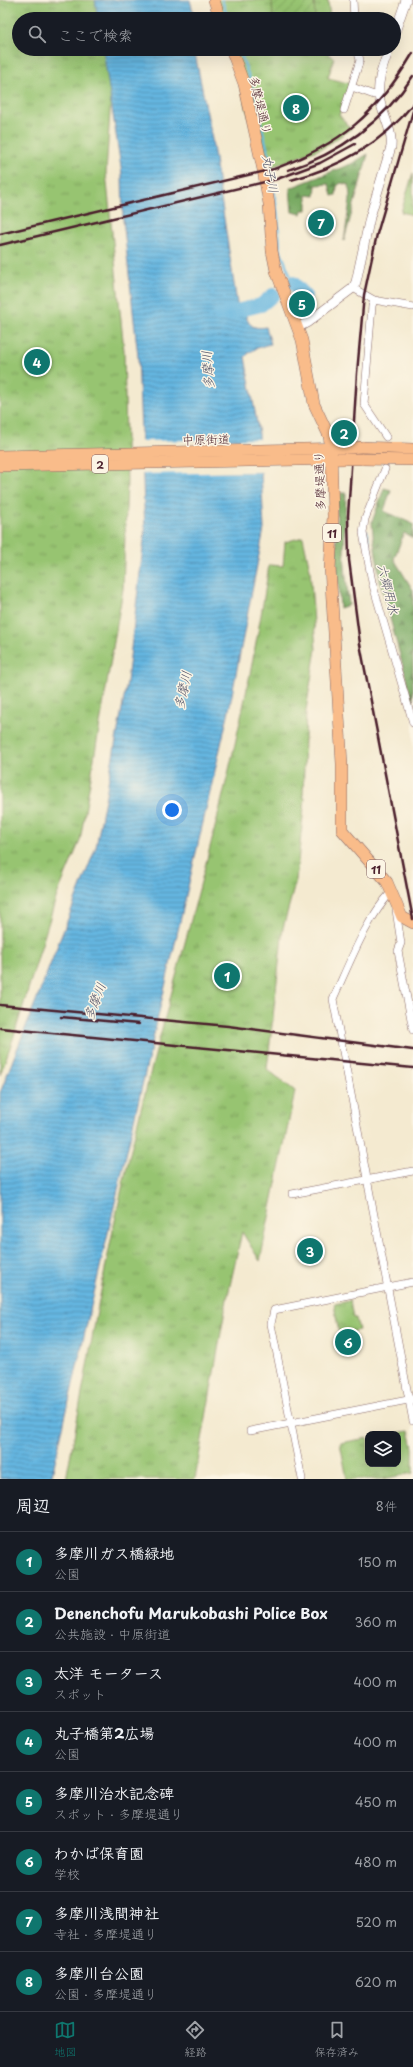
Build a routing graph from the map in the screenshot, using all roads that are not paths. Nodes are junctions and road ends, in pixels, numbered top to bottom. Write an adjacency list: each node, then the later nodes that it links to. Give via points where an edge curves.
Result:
1 (214, 0): 4 (main road)
2 (353, 0): 5 (street)
3 (406, 0): 6 (street)
4 (218, 12)
5 (354, 12)
6 (401, 15)
7 (234, 56): 16 (main road, 多摩堤通り / 11, via 244,84 263,170 275,266)
8 (359, 56): 10 (street)
9 (386, 56): 11 (street, via 380,74)
10 (352, 87): 11 (street, via 374,95); 12 (street)
11 (379, 93): 13 (street, via 391,137 391,147 370,217)
12 (344, 110)
13 (353, 288): 14 (street); 16 (street)
14 (374, 300): 15 (street); 17 (street, via 364,404)
15 (413, 307)
16 (297, 328): 19 (main road, 多摩堤通り / 11, via 303,345 314,404 329,436)
17 (386, 437)
18 (413, 449): 19 (main road, 中原街道 / 2, bridge, via 346,448)
19 (332, 454): 20 (main road, 中原街道 / 2); 22 (main road, 中原街道 / 2, bridge, via 346,459); 26 (main road, 多摩堤通り / 11, via 333,516 330,568 342,764 342,830)
20 (317, 455): 21 (main road, 中原街道 / 2); 23 (main road, 中原街道 / 2)
21 (0, 456)
22 (413, 460)
23 (0, 466)
24 (386, 469): 25 (street, via 365,519 363,532 372,582)
25 (413, 723)
26 (392, 891): 27 (main road, 多摩堤通り / 11); 31 (street, via 360,941 333,999)
27 (398, 907): 28 (main road, 多摩堤通り / 11, via 402,917); 29 (street, via 396,910 401,944 398,951)
28 (413, 923)
29 (413, 1030)
30 (413, 1171): 31 (street)
31 (367, 1181): 32 (street); 34 (street)
32 (292, 1194)
33 (413, 1282): 34 (street)
34 (388, 1287): 35 (street); 37 (street, via 277,1309 273,1313 271,1324)
35 (411, 1399): 36 (street); 37 (street)
36 (413, 1421)
37 (291, 1423): 38 (street); 39 (street)
38 (250, 1431)
39 (302, 1479)

